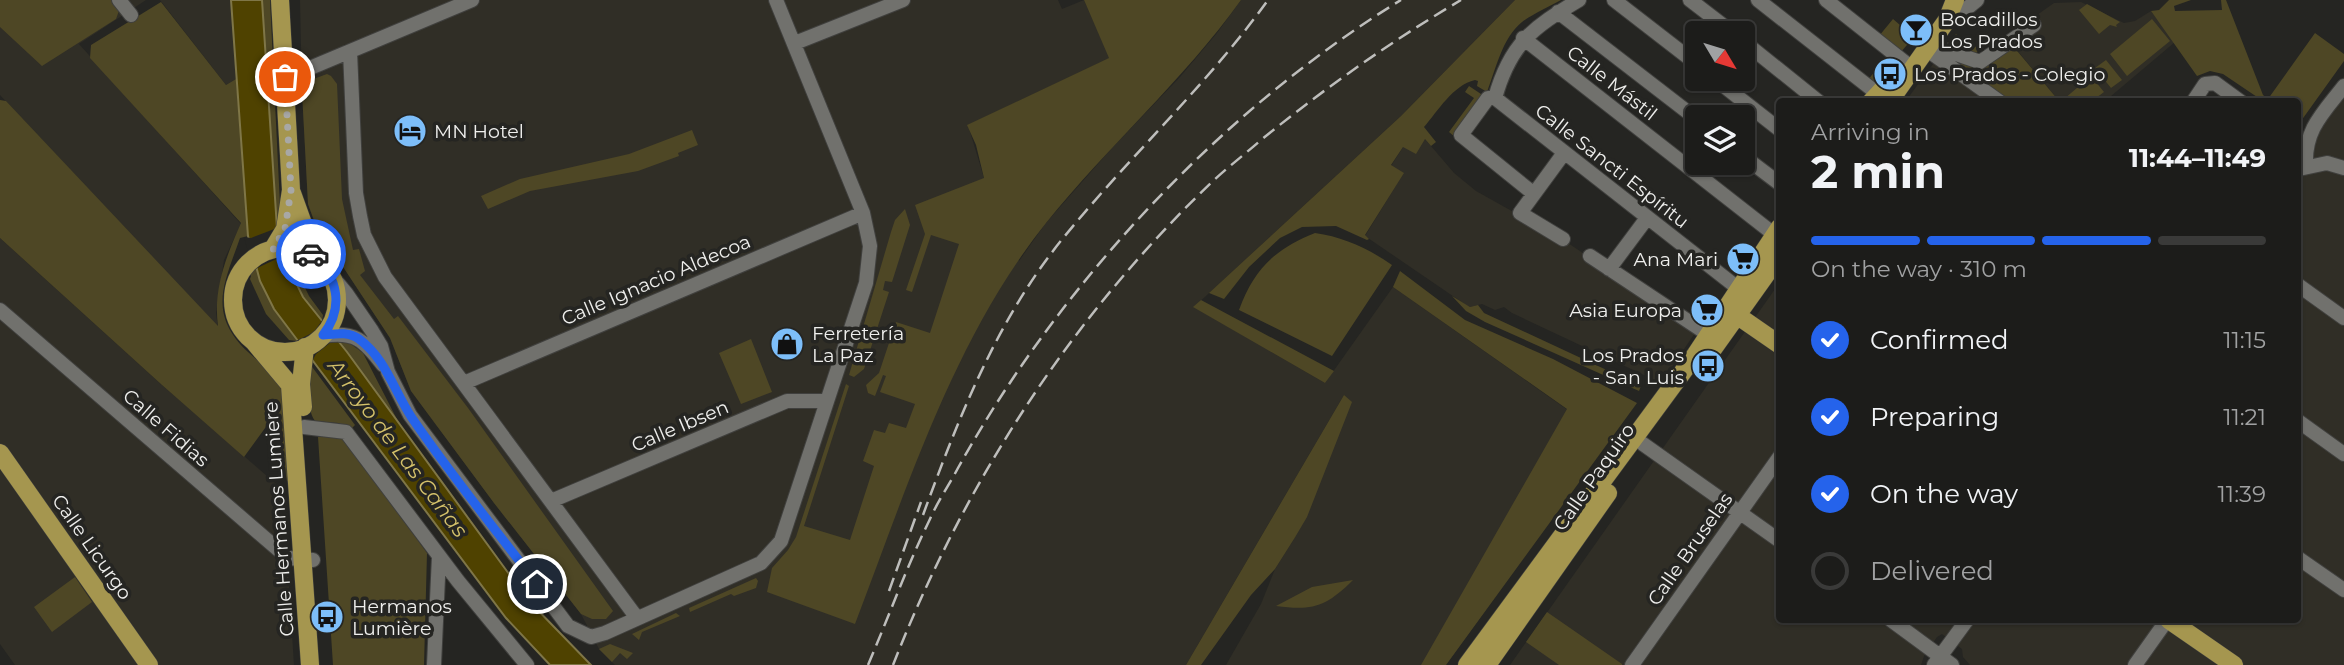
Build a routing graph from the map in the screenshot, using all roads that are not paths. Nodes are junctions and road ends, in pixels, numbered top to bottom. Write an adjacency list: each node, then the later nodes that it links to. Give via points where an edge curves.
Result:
1 (119, 0): 14 (street)
2 (280, 0): 35 (main road)
3 (472, 0): 21 (street)
4 (776, 0): 19 (street)
5 (903, 0): 19 (street)
6 (1579, 0): 13 (street)
7 (1614, 0): 23 (street)
8 (1690, 0): 16 (street)
9 (1758, 0): 29 (street)
10 (1826, 0): 24 (street)
11 (1955, 0): 15 (main road)
12 (1977, 0): 15 (street, via 1955,19)
13 (1558, 12): 18 (street); 36 (street)
14 (131, 15)
15 (1947, 20): 20 (main road)
16 (1717, 21)
17 (2034, 25): 20 (street, via 1980,62)
18 (1523, 38): 27 (street, via 1501,76); 47 (street, Calle Mástil)
19 (795, 43): 45 (street)
20 (1927, 44): 24 (main road); 30 (main road); 32 (street)
21 (350, 51): 35 (street, via 310,68 295,83); 66 (street, via 356,193 364,235 385,277)
22 (1755, 51): 28 (street)
23 (1685, 55)
24 (1907, 64): 31 (main road)
25 (2344, 86): 40 (street, via 2313,126)
26 (1730, 91): 37 (street)
27 (1495, 98): 38 (street, Calle Sancti Espíritu); 44 (street, via 1488,98 1461,135)
28 (1814, 98)
29 (1879, 98)
30 (1881, 98)
31 (1881, 98)
32 (1995, 98)
33 (2196, 98): 34 (street, via 2206,84 2215,83)
34 (2236, 98)
35 (286, 103): 43 (main road)
36 (1685, 110)
37 (1776, 127)
38 (1564, 153): 44 (street); 46 (street, Calle Sancti Espíritu)
39 (1755, 165): 42 (street)
40 (2302, 168): 41 (street, via 2327,163)
41 (2344, 168)
42 (1776, 181)
43 (291, 190): 50 (main road); 53 (main road)
44 (1534, 194): 49 (street, via 1520,212)
45 (863, 213): 66 (street, Calle Ignacio Aldecoa); 67 (street, via 870,246 866,283)
46 (1647, 218): 54 (street); 56 (street, Calle Sancti Espíritu)
47 (1776, 230)
48 (1776, 233): 56 (main road, Calle Paquiro)
49 (1563, 239)
50 (278, 245): 53 (main road, via 312,255); 62 (main road, via 245,265 236,281 233,298 239,323)
51 (1590, 256): 54 (street)
52 (1776, 261): 58 (main road, Calle Paquiro)
53 (324, 267): 61 (main road, via 337,295); 65 (street, via 372,331)
54 (1609, 269): 60 (street)
55 (2301, 287): 59 (street)
56 (1738, 290): 58 (main road); 60 (main road, Calle Paquiro)
57 (0, 310): 78 (street, Calle Fidias, via 288,558)
58 (1738, 316): 60 (main road); 63 (main road); 70 (main road, Calle Paquiro)
59 (2344, 318)
60 (1713, 328): 92 (main road, Calle Paquiro)
61 (329, 332): 64 (main road); 65 (street, via 357,337)
62 (254, 342): 64 (main road, via 280,352); 78 (main road, Calle Hermanos Lumiere, via 290,385)
63 (1776, 342)
64 (303, 350): 69 (main road, Calle Hermanos Lumiere)
65 (388, 372): 81 (street, via 410,415 568,626 592,637)
66 (464, 383): 74 (street)
67 (827, 401): 74 (street, Calle Ibsen, via 787,401); 81 (street, via 781,541 772,553 761,563)
68 (2301, 423): 72 (street)
69 (304, 427): 77 (street, via 346,432); 78 (main road, Calle Hermanos Lumiere)
70 (1643, 444): 75 (street); 93 (main road, Calle Paquiro)
71 (0, 453): 87 (main road, Calle Licurgo)
72 (2344, 454)
73 (1776, 462): 75 (street, Calle Bruselas)
74 (551, 501): 81 (street)
75 (1740, 512): 76 (street); 94 (street, Calle Bruselas)
76 (1776, 538)
77 (439, 556): 90 (street); 91 (street)
78 (308, 560): 88 (main road, Calle Hermanos Lumiere); 89 (main road, Calle Hermanos Lumiere)
79 (2301, 560): 80 (street)
80 (2344, 590)
81 (637, 618)
82 (1895, 623): 86 (street)
83 (1965, 623): 86 (street)
84 (2166, 623): 95 (street)
85 (2172, 623): 96 (main road)
86 (1942, 662)
87 (149, 665)
88 (310, 665)
89 (320, 665)
90 (434, 665)
91 (527, 665)
92 (1467, 665)
93 (1487, 665)
94 (1632, 665)
95 (2135, 665)
96 (2234, 665)

